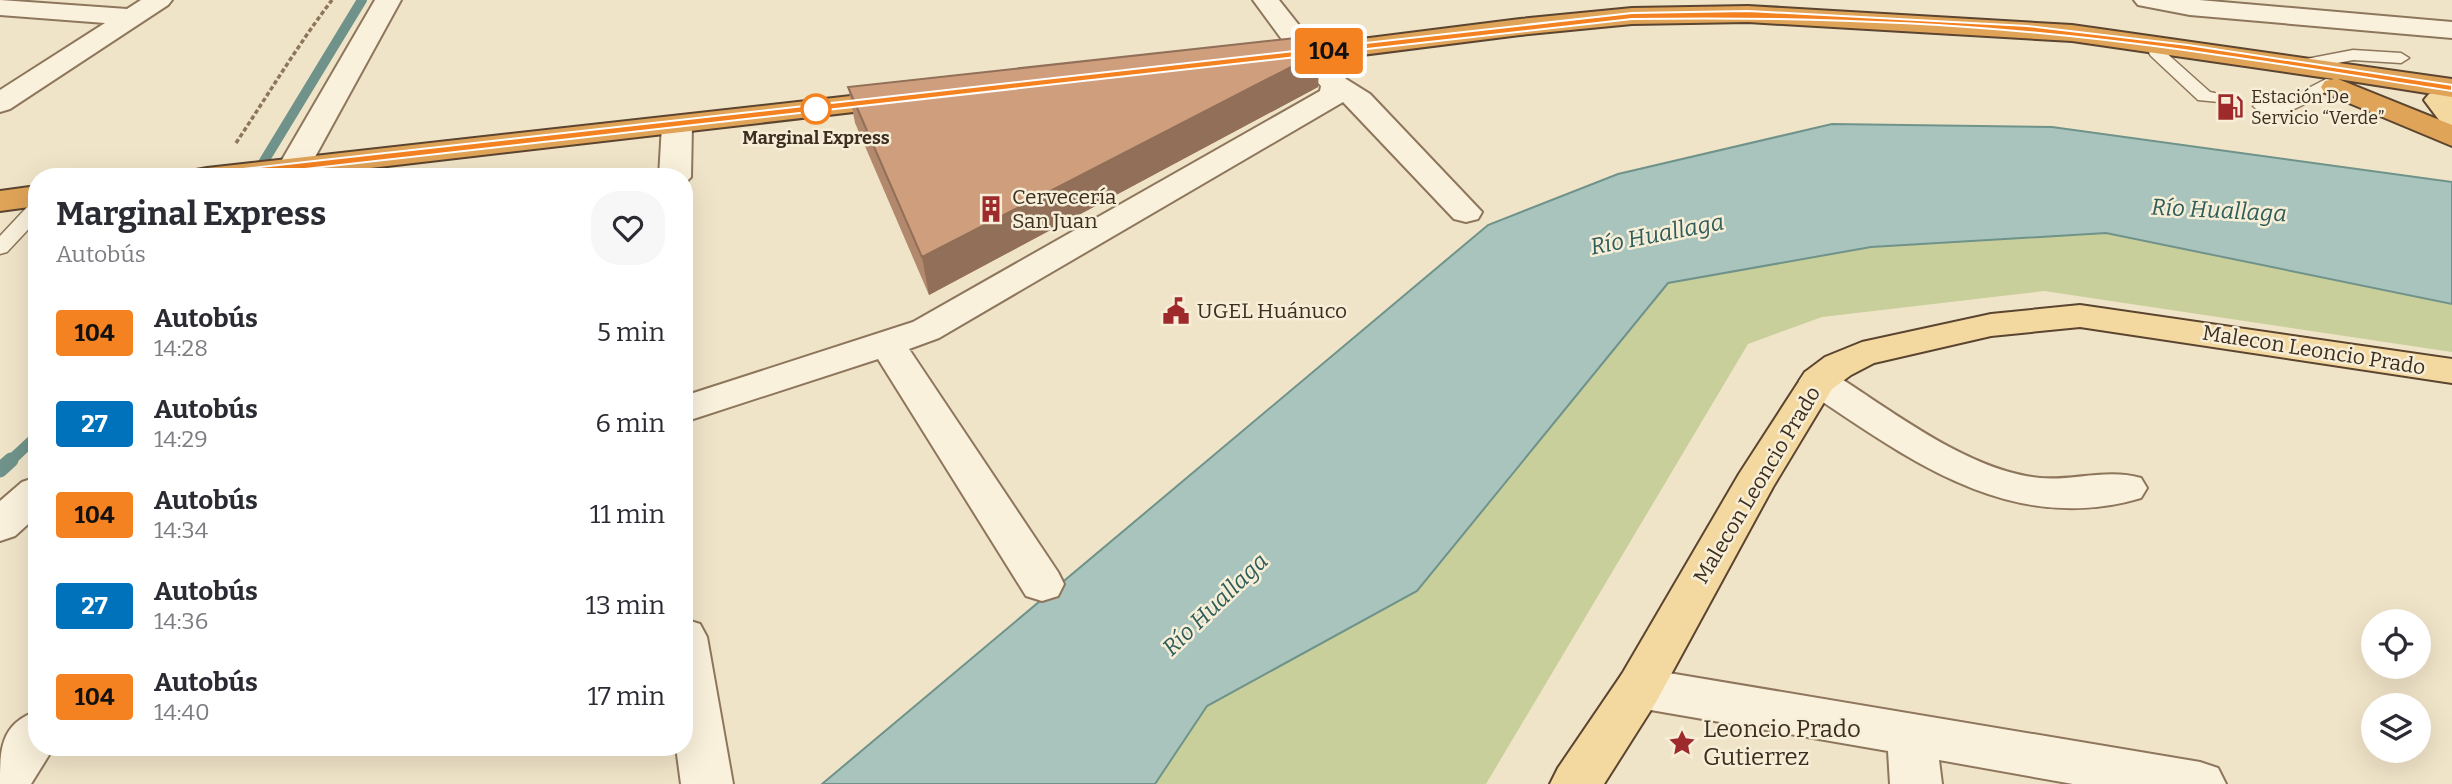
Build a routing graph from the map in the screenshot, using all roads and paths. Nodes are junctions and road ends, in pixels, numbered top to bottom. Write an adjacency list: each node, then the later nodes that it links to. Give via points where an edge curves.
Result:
1 (159, 0): 7 (street)
2 (332, 0): 24 (path)
3 (388, 0): 25 (street)
4 (1266, 0): 11 (street)
5 (2147, 0): 8 (street)
6 (0, 7): 7 (street)
7 (131, 17): 20 (street)
8 (2452, 30)
9 (2072, 33): 10 (highway); 11 (highway, via 1748,14 1632,16); 14 (highway)
10 (2157, 52): 15 (highway); 18 (lane, via 2204,96)
11 (1307, 54): 13 (highway); 16 (street)
12 (2401, 58): 14 (lane, via 2353,55)
13 (1244, 62)
14 (2301, 65): 19 (highway)
15 (2326, 84): 19 (highway); 21 (lane, via 2283,108); 23 (highway)
16 (1336, 86): 30 (street, via 1360,100); 33 (street, via 1334,95 938,323)
17 (926, 97): 22 (highway)
18 (2213, 98)
19 (2449, 100)
20 (0, 103)
21 (2262, 106)
22 (677, 125): 26 (highway); 27 (street)
23 (2452, 137)
24 (233, 146)
25 (290, 168)
26 (313, 168)
27 (675, 168)
28 (28, 197): 29 (highway)
29 (0, 201)
30 (1466, 212)
31 (28, 218): 32 (lane)
32 (0, 248)
33 (887, 345): 36 (street); 40 (street)
34 (2452, 371): 35 (main road, Malecon Leoncio Prado, via 2080,316 1991,325 1862,354)
35 (1818, 381): 37 (street, via 1958,466 2005,487 2040,493); 41 (main road, Malecon Leoncio Prado)
36 (693, 406)
37 (2126, 488)
38 (28, 500): 39 (street)
39 (0, 525)
40 (1042, 584)
41 (1639, 688): 43 (street); 47 (main road, Malecon Leoncio Prado)
42 (693, 695): 46 (street)
43 (1911, 735): 48 (street); 49 (street)
44 (28, 746): 45 (street)
45 (3, 784)
46 (707, 784)
47 (1577, 784)
48 (1916, 784)
49 (2200, 784)

